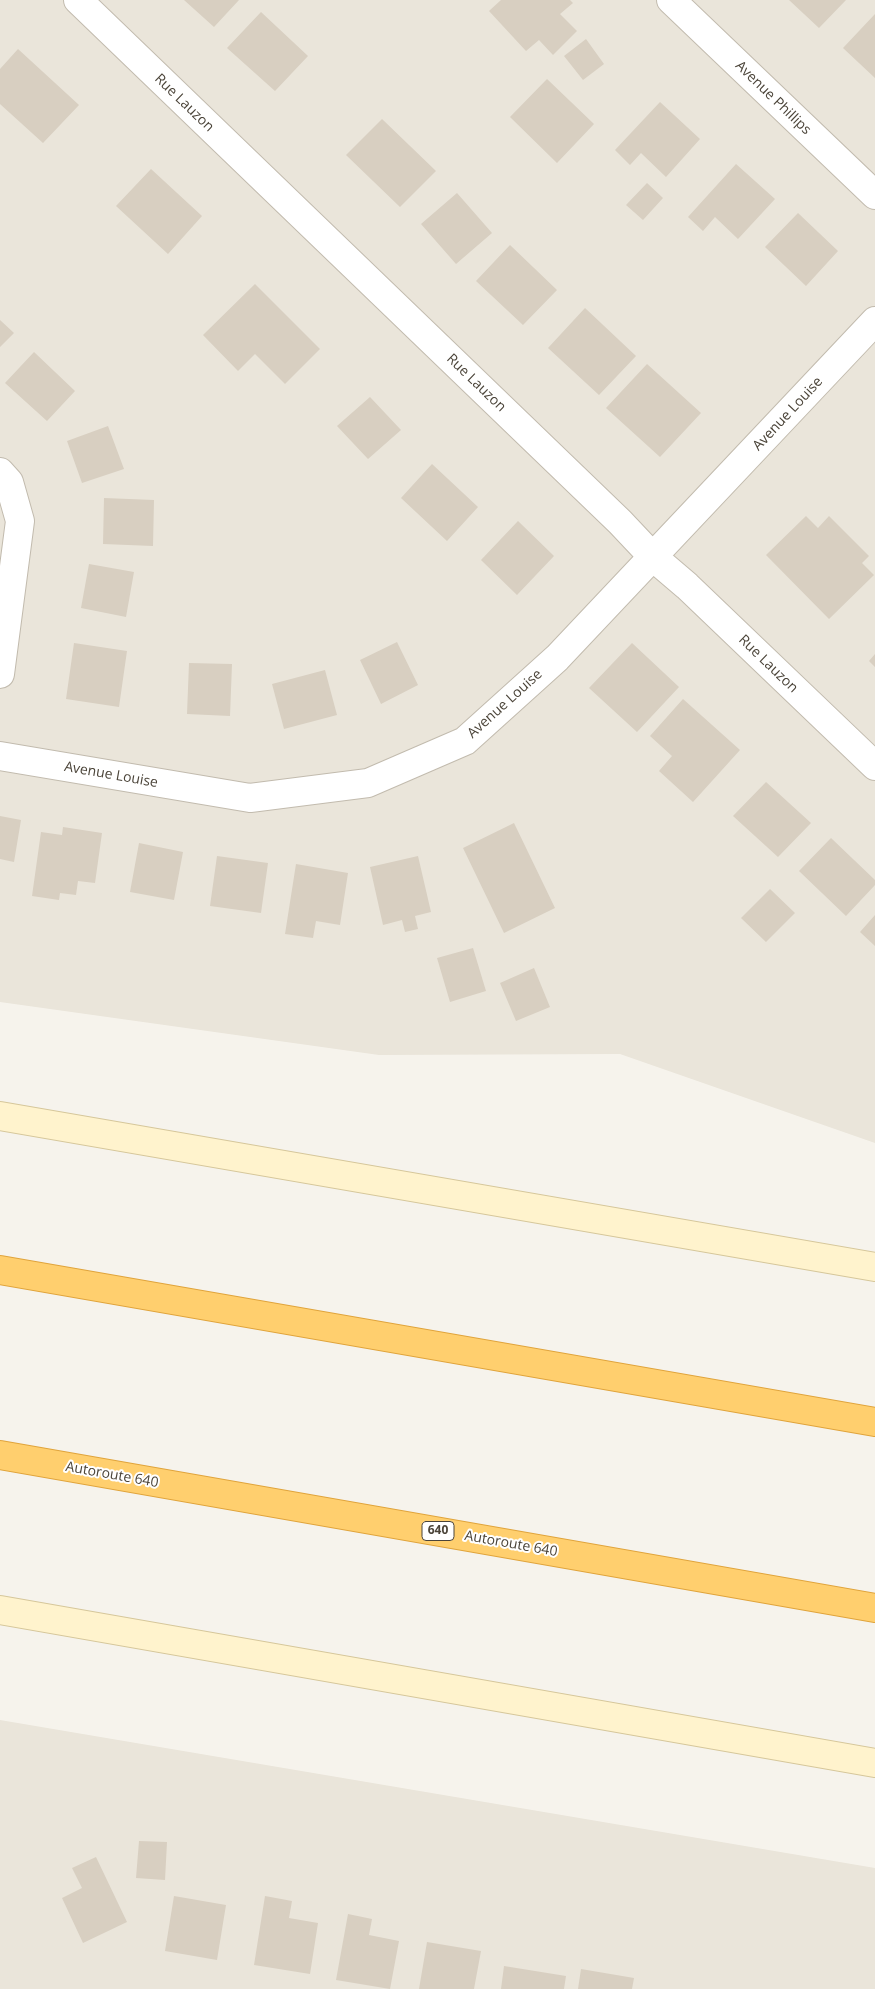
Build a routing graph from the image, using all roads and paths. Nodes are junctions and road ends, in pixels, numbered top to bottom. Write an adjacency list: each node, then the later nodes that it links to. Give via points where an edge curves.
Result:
1 (78, 0): 6 (street, Rue Lauzon)
2 (671, 0): 3 (street, Avenue Phillips)
3 (875, 196)
4 (875, 322): 6 (street, Avenue Louise)
5 (0, 472): 7 (street, via 9,482 20,521)
6 (654, 557): 8 (street, Avenue Louise, via 557,658 465,741 368,783 250,798); 9 (street, Rue Lauzon)
7 (0, 674)
8 (0, 756)
9 (875, 766)
10 (0, 1116): 11 (main road)
11 (875, 1268)
12 (0, 1270): 13 (highway)
13 (875, 1422)
14 (0, 1455): 15 (highway, Autoroute 640 / 640)
15 (875, 1608)
16 (0, 1610): 17 (main road)
17 (875, 1763)

